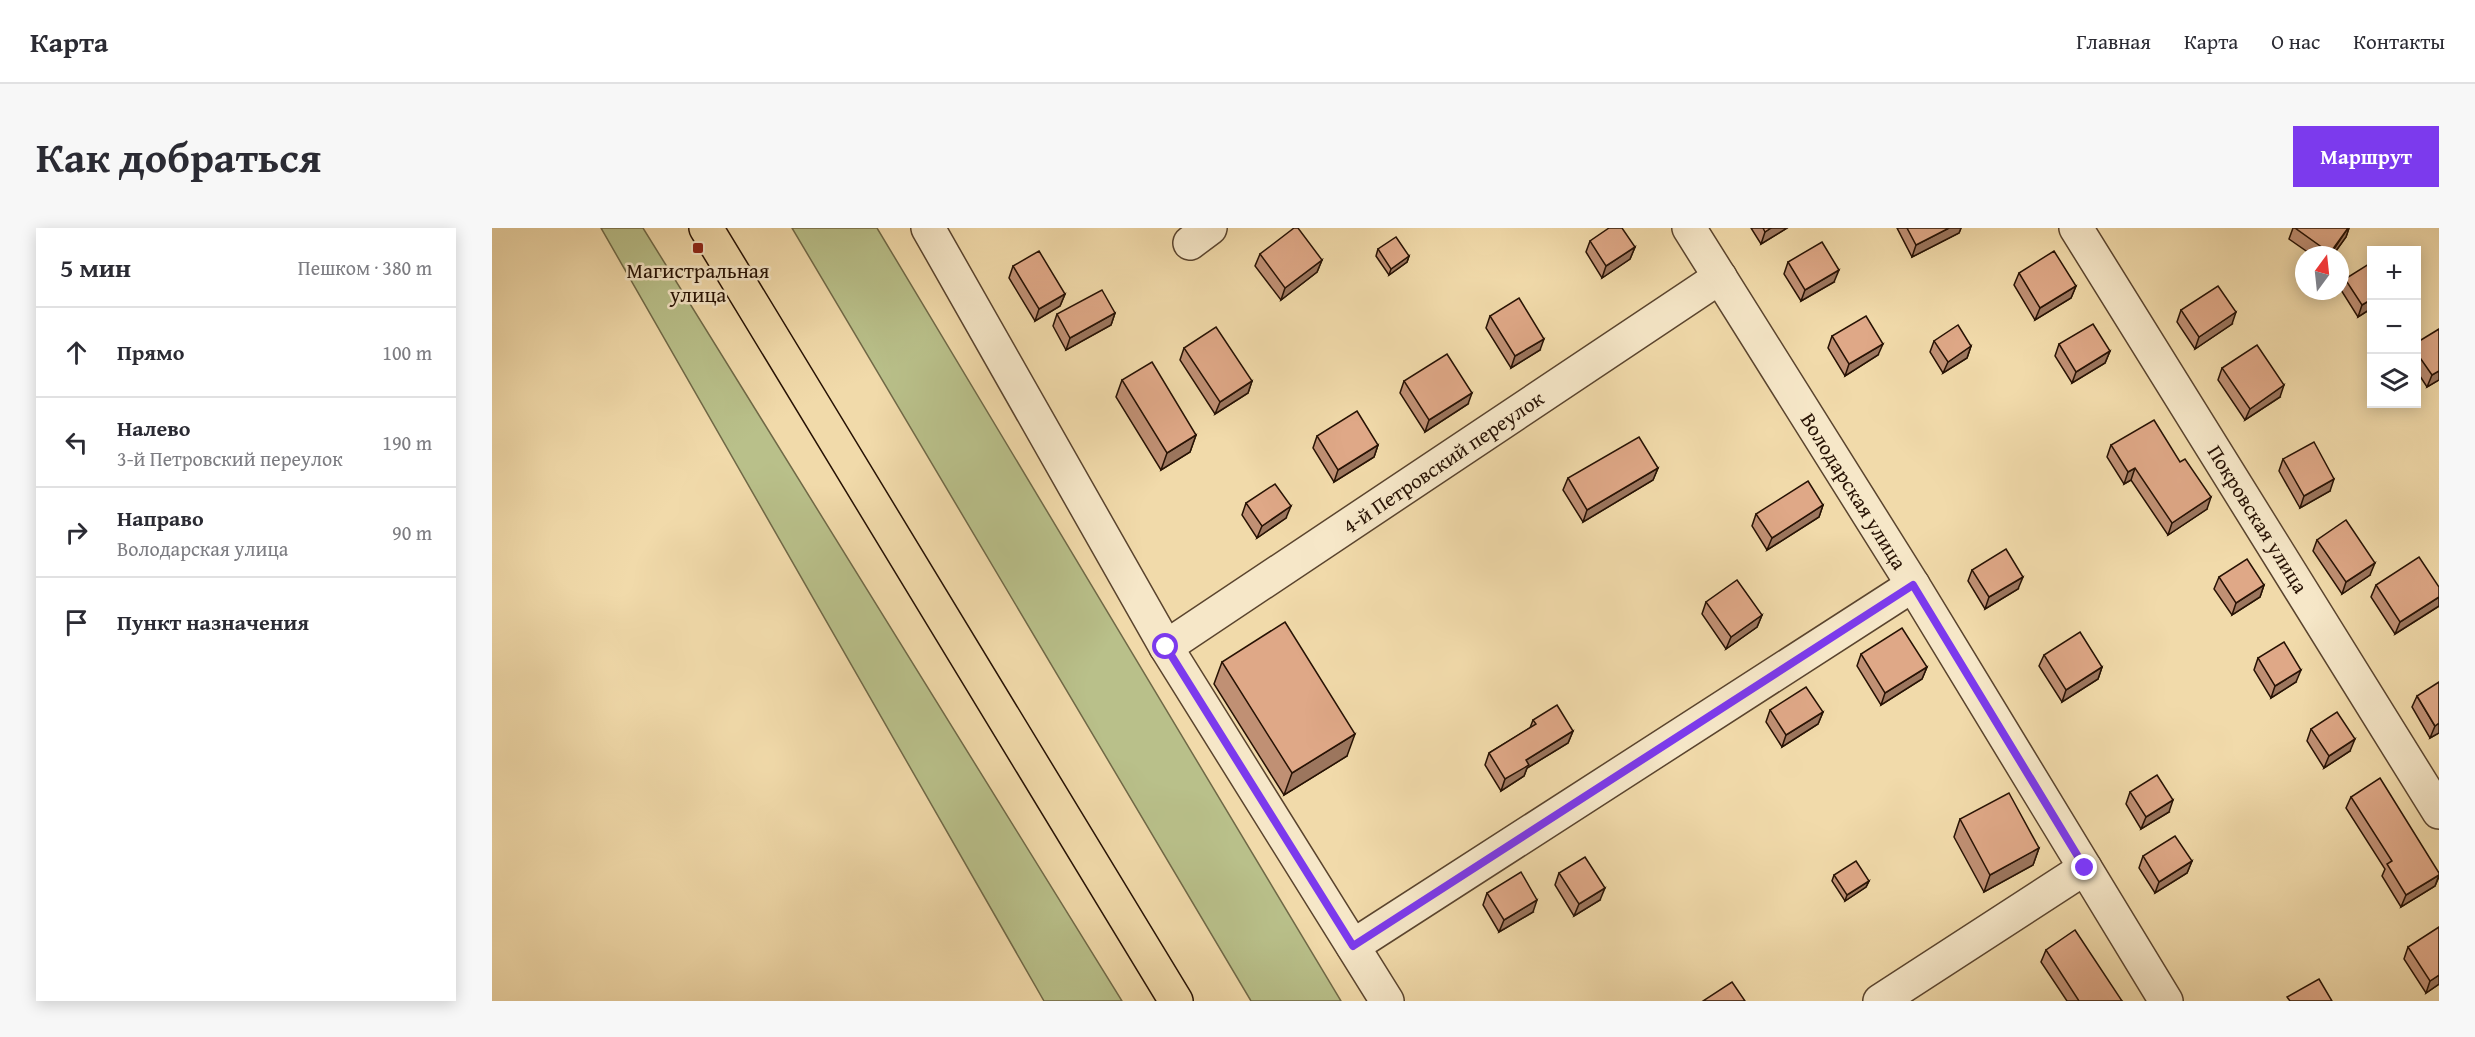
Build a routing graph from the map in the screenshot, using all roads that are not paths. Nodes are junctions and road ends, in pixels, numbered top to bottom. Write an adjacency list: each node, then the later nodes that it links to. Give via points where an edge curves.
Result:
1 (706, 228): 11 (main road)
2 (928, 228): 7 (street)
3 (1689, 228): 5 (street, Володарская улица)
4 (2076, 228): 8 (street, Покровская улица)
5 (1720, 277): 6 (street, Володарская улица); 7 (street, 4-й Петровский переулок)
6 (1913, 585): 9 (street, Володарская улица); 10 (street)
7 (1166, 647): 10 (street)
8 (2439, 812)
9 (2085, 868): 13 (street); 14 (street, Володарская улица)
10 (1353, 946): 12 (street)
11 (1176, 1001)
12 (1387, 1001)
13 (1880, 1001)
14 (2166, 1001)

